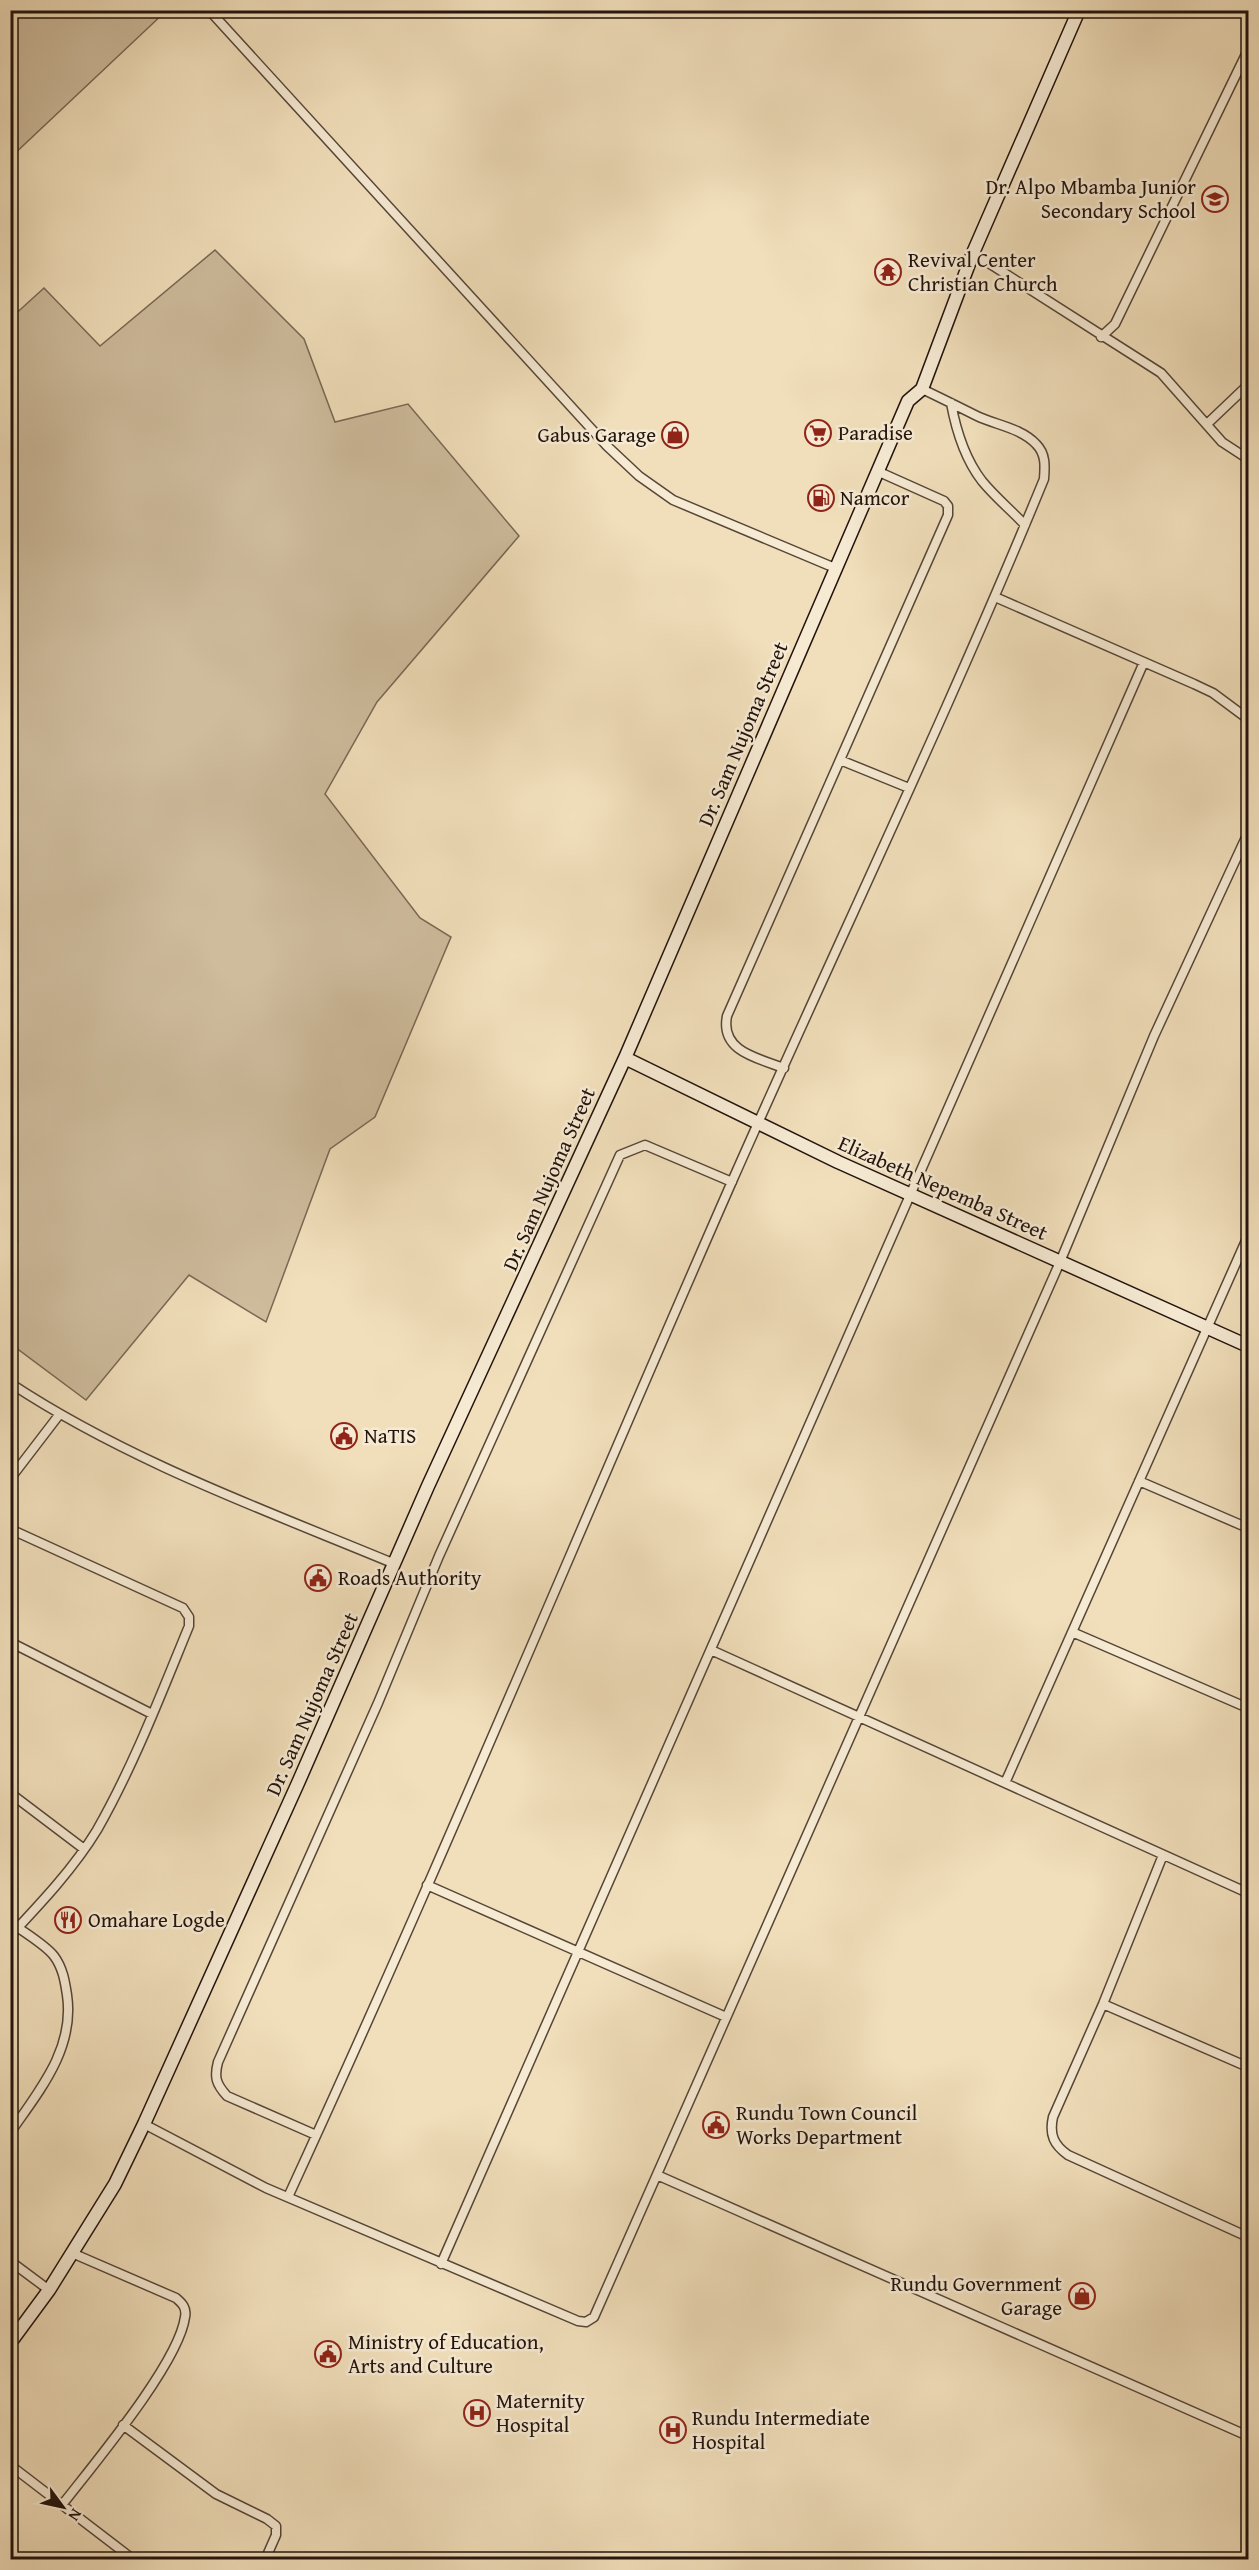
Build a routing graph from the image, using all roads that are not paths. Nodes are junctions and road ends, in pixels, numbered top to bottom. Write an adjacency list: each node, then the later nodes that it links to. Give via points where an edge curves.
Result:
1 (209, 10): 13 (street, via 639,476 673,500)
2 (1079, 10): 4 (street, Dr. Sam Nujoma Street)
3 (1248, 50): 5 (street, via 1115,324)
4 (973, 253): 5 (street); 7 (street, Dr. Sam Nujoma Street)
5 (1101, 337): 9 (street, via 1161,374)
6 (1248, 385): 9 (street)
7 (922, 389): 8 (street); 11 (street, Dr. Sam Nujoma Street, via 908,401)
8 (951, 403): 12 (street, via 974,468); 12 (street, via 1036,443 1045,465 1044,479)
9 (1207, 424): 10 (street, via 1222,442)
10 (1248, 459)
11 (877, 471): 13 (street, Dr. Sam Nujoma Street); 17 (street, via 944,501 948,515)
12 (1025, 525): 14 (street)
13 (835, 568): 20 (street, Dr. Sam Nujoma Street)
14 (996, 597): 15 (street); 18 (street)
15 (1144, 662): 16 (street, via 1214,693); 24 (street)
16 (1248, 719)
17 (840, 760): 18 (street); 21 (street, via 724,1028 738,1049)
18 (909, 788): 21 (street)
19 (1248, 833): 26 (street, via 1154,1036)
20 (625, 1058): 22 (street, Elizabeth Nepemba Street); 35 (street, Dr. Sam Nujoma Street)
21 (784, 1068): 22 (street)
22 (758, 1124): 23 (street); 24 (street, Elizabeth Nepemba Street)
23 (732, 1182): 46 (street); 56 (street, via 645,1145 620,1155 439,1556 215,2075 227,2096)
24 (911, 1195): 26 (street, Elizabeth Nepemba Street); 38 (street)
25 (1248, 1236): 27 (street)
26 (1060, 1262): 27 (street, Elizabeth Nepemba Street); 41 (street)
27 (1208, 1328): 28 (street, Elizabeth Nepemba Street); 32 (street)
28 (1248, 1346)
29 (10, 1383): 30 (street)
30 (59, 1415): 31 (street); 35 (street, via 207,1486)
31 (10, 1479)
32 (1139, 1481): 33 (street); 36 (street)
33 (1248, 1528)
34 (10, 1529): 40 (street, via 183,1608 189,1626)
35 (394, 1564): 54 (street, Dr. Sam Nujoma Street)
36 (1072, 1632): 39 (street); 42 (street)
37 (10, 1642): 40 (street)
38 (711, 1650): 41 (street); 50 (street)
39 (1248, 1708)
40 (152, 1714): 44 (street, via 123,1780)
41 (858, 1715): 42 (street); 52 (street)
42 (1005, 1783): 45 (street)
43 (10, 1793): 44 (street)
44 (84, 1849): 48 (street)
45 (1163, 1856): 47 (street); 51 (street)
46 (427, 1885): 50 (street); 56 (street)
47 (1248, 1893)
48 (14, 1925): 49 (street); 55 (street, via 54,1955 65,1978 68,2002 62,2050)
49 (10, 1936)
50 (578, 1951): 52 (street); 62 (street)
51 (1103, 2004): 53 (street); 59 (street, via 1053,2117 1052,2138 1068,2155)
52 (726, 2017): 57 (street)
53 (1248, 2067)
54 (144, 2124): 58 (street); 60 (street, Dr. Sam Nujoma Street, via 115,2184)
55 (10, 2133)
56 (316, 2135): 58 (street)
57 (657, 2175): 62 (street, via 603,2299 594,2317 586,2322); 66 (street)
58 (288, 2197): 62 (street)
59 (1248, 2237)
60 (72, 2253): 63 (street, Dr. Sam Nujoma Street); 65 (street, via 184,2305 186,2315 172,2352)
61 (10, 2261): 63 (street)
62 (441, 2264)
63 (49, 2290): 64 (street, Dr. Sam Nujoma Street)
64 (10, 2343)
65 (123, 2425): 68 (street); 70 (street, via 216,2494 276,2526)
66 (1248, 2436)
67 (10, 2465): 68 (street)
68 (62, 2505): 69 (street)
69 (134, 2559)
70 (265, 2559)

